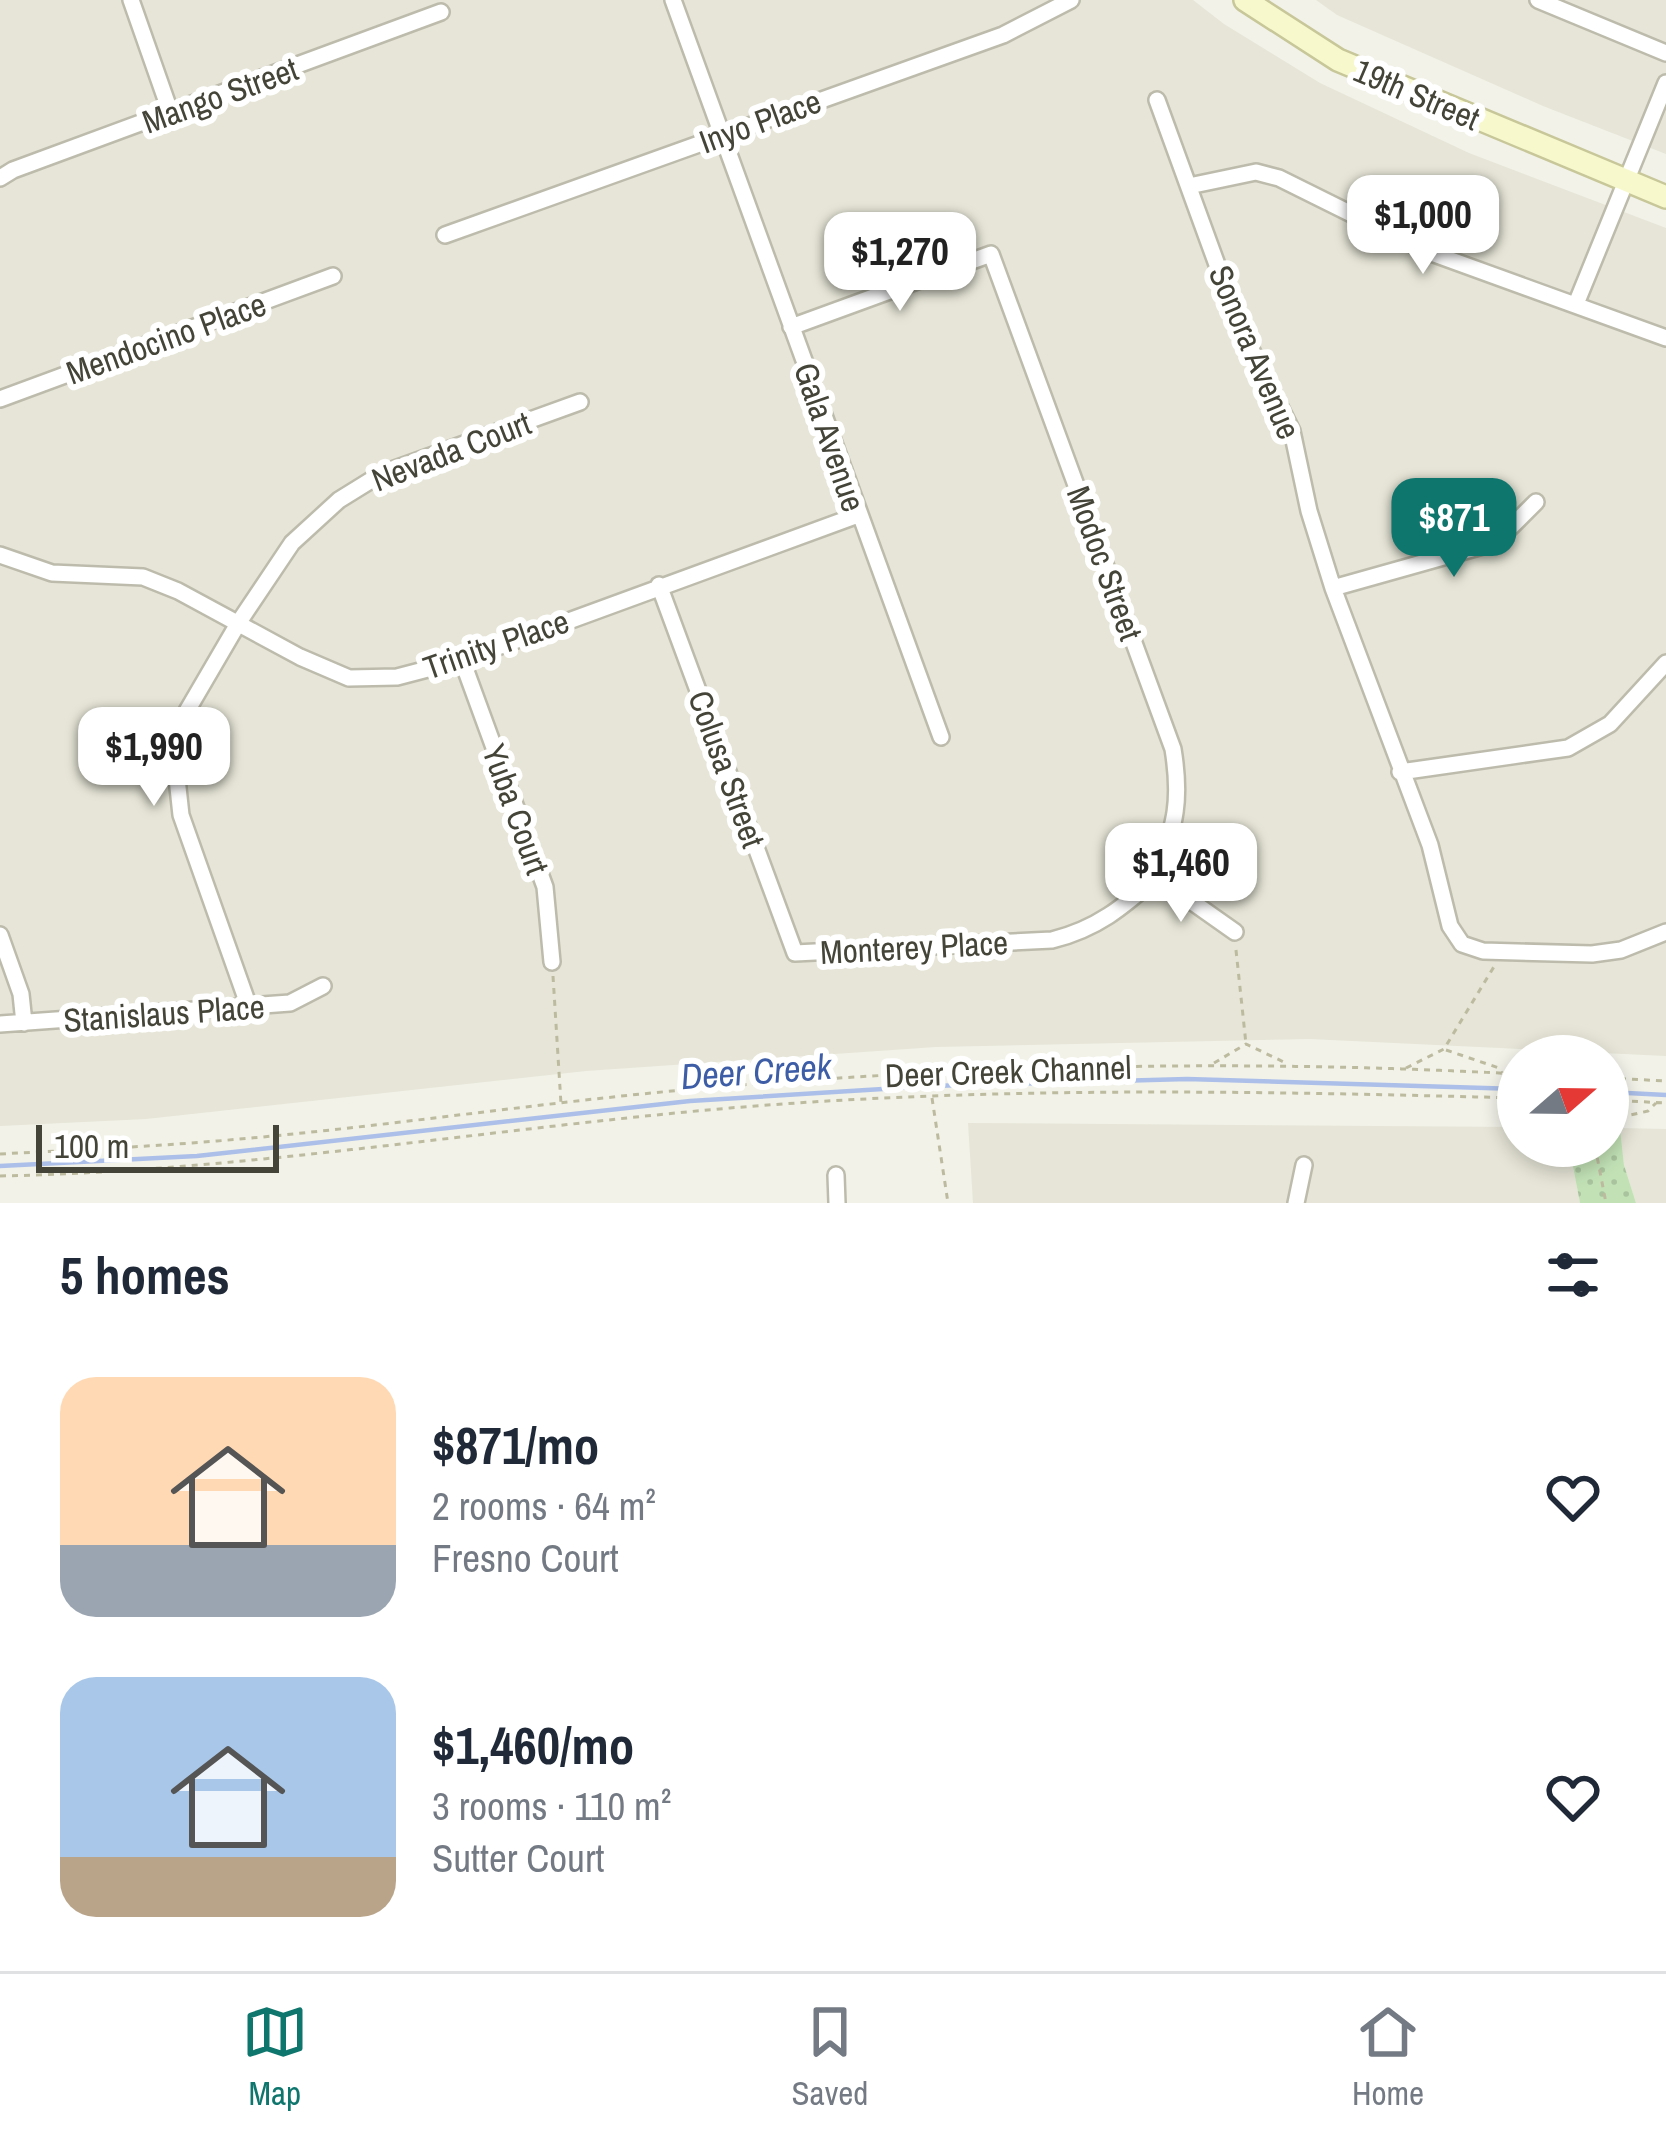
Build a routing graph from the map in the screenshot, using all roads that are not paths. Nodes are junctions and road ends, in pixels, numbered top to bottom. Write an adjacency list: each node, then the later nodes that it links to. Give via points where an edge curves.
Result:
1 (131, 0): 10 (street)
2 (673, 0): 11 (street, Gala Avenue)
3 (1071, 0): 11 (street, Inyo Place, via 1003,35)
4 (1245, 0): 13 (street, 19th Street, via 1338,60)
5 (1538, 0): 7 (street)
6 (440, 12): 10 (street, Mango Street)
7 (1666, 52)
8 (1666, 83): 13 (street)
9 (1157, 100): 14 (street, Sonora Avenue)
10 (171, 114): 12 (street, Mango Street)
11 (723, 134): 16 (street, Inyo Place); 19 (street, Gala Avenue)
12 (0, 178)
13 (1624, 179): 15 (street, 19th Street); 18 (street)
14 (1189, 186): 18 (street, via 1256,172 1279,178 1426,251); 27 (street, Sonora Avenue, via 1239,325 1292,431)
15 (1666, 197)
16 (445, 235)
17 (333, 276): 21 (street, Mendocino Place)
18 (1576, 304): 20 (street)
19 (791, 327): 24 (street, Gala Avenue); 33 (street, Modoc Street, via 991,254 1173,748 1180,789)
20 (1666, 338)
21 (0, 399)
22 (580, 402): 28 (street, Nevada Court, via 358,486 292,543)
23 (1535, 502): 27 (street, via 1486,544)
24 (858, 515): 26 (street, Trinity Place); 31 (street, Gala Avenue)
25 (0, 555): 28 (street, Trinity Place, via 52,573 143,577)
26 (659, 585): 29 (street, Trinity Place); 37 (street, Colusa Street)
27 (1333, 588): 32 (street, Sonora Avenue)
28 (239, 622): 29 (street, Trinity Place, via 349,678 397,677); 40 (street, Nevada Court, via 180,723 175,760 181,815)
29 (462, 660): 38 (street, Yuba Court, via 545,887)
30 (1666, 663): 32 (street, via 1610,724 1568,748)
31 (941, 737)
32 (1400, 772): 35 (street, Sonora Avenue, via 1462,944 1592,954)
33 (1157, 877): 34 (street); 37 (street, Monterey Place, via 1109,919 1052,940)
34 (1234, 932)
35 (1666, 932)
36 (0, 935): 41 (street)
37 (795, 953)
38 (552, 962)
39 (323, 986): 40 (street, Stanislaus Place, via 290,1003)
40 (249, 1007): 41 (street, Stanislaus Place)
41 (24, 1023): 42 (street, Stanislaus Place)
42 (0, 1024)
43 (1304, 1165): 46 (street)
44 (836, 1175): 45 (street)
45 (837, 1203)
46 (1297, 1203)

